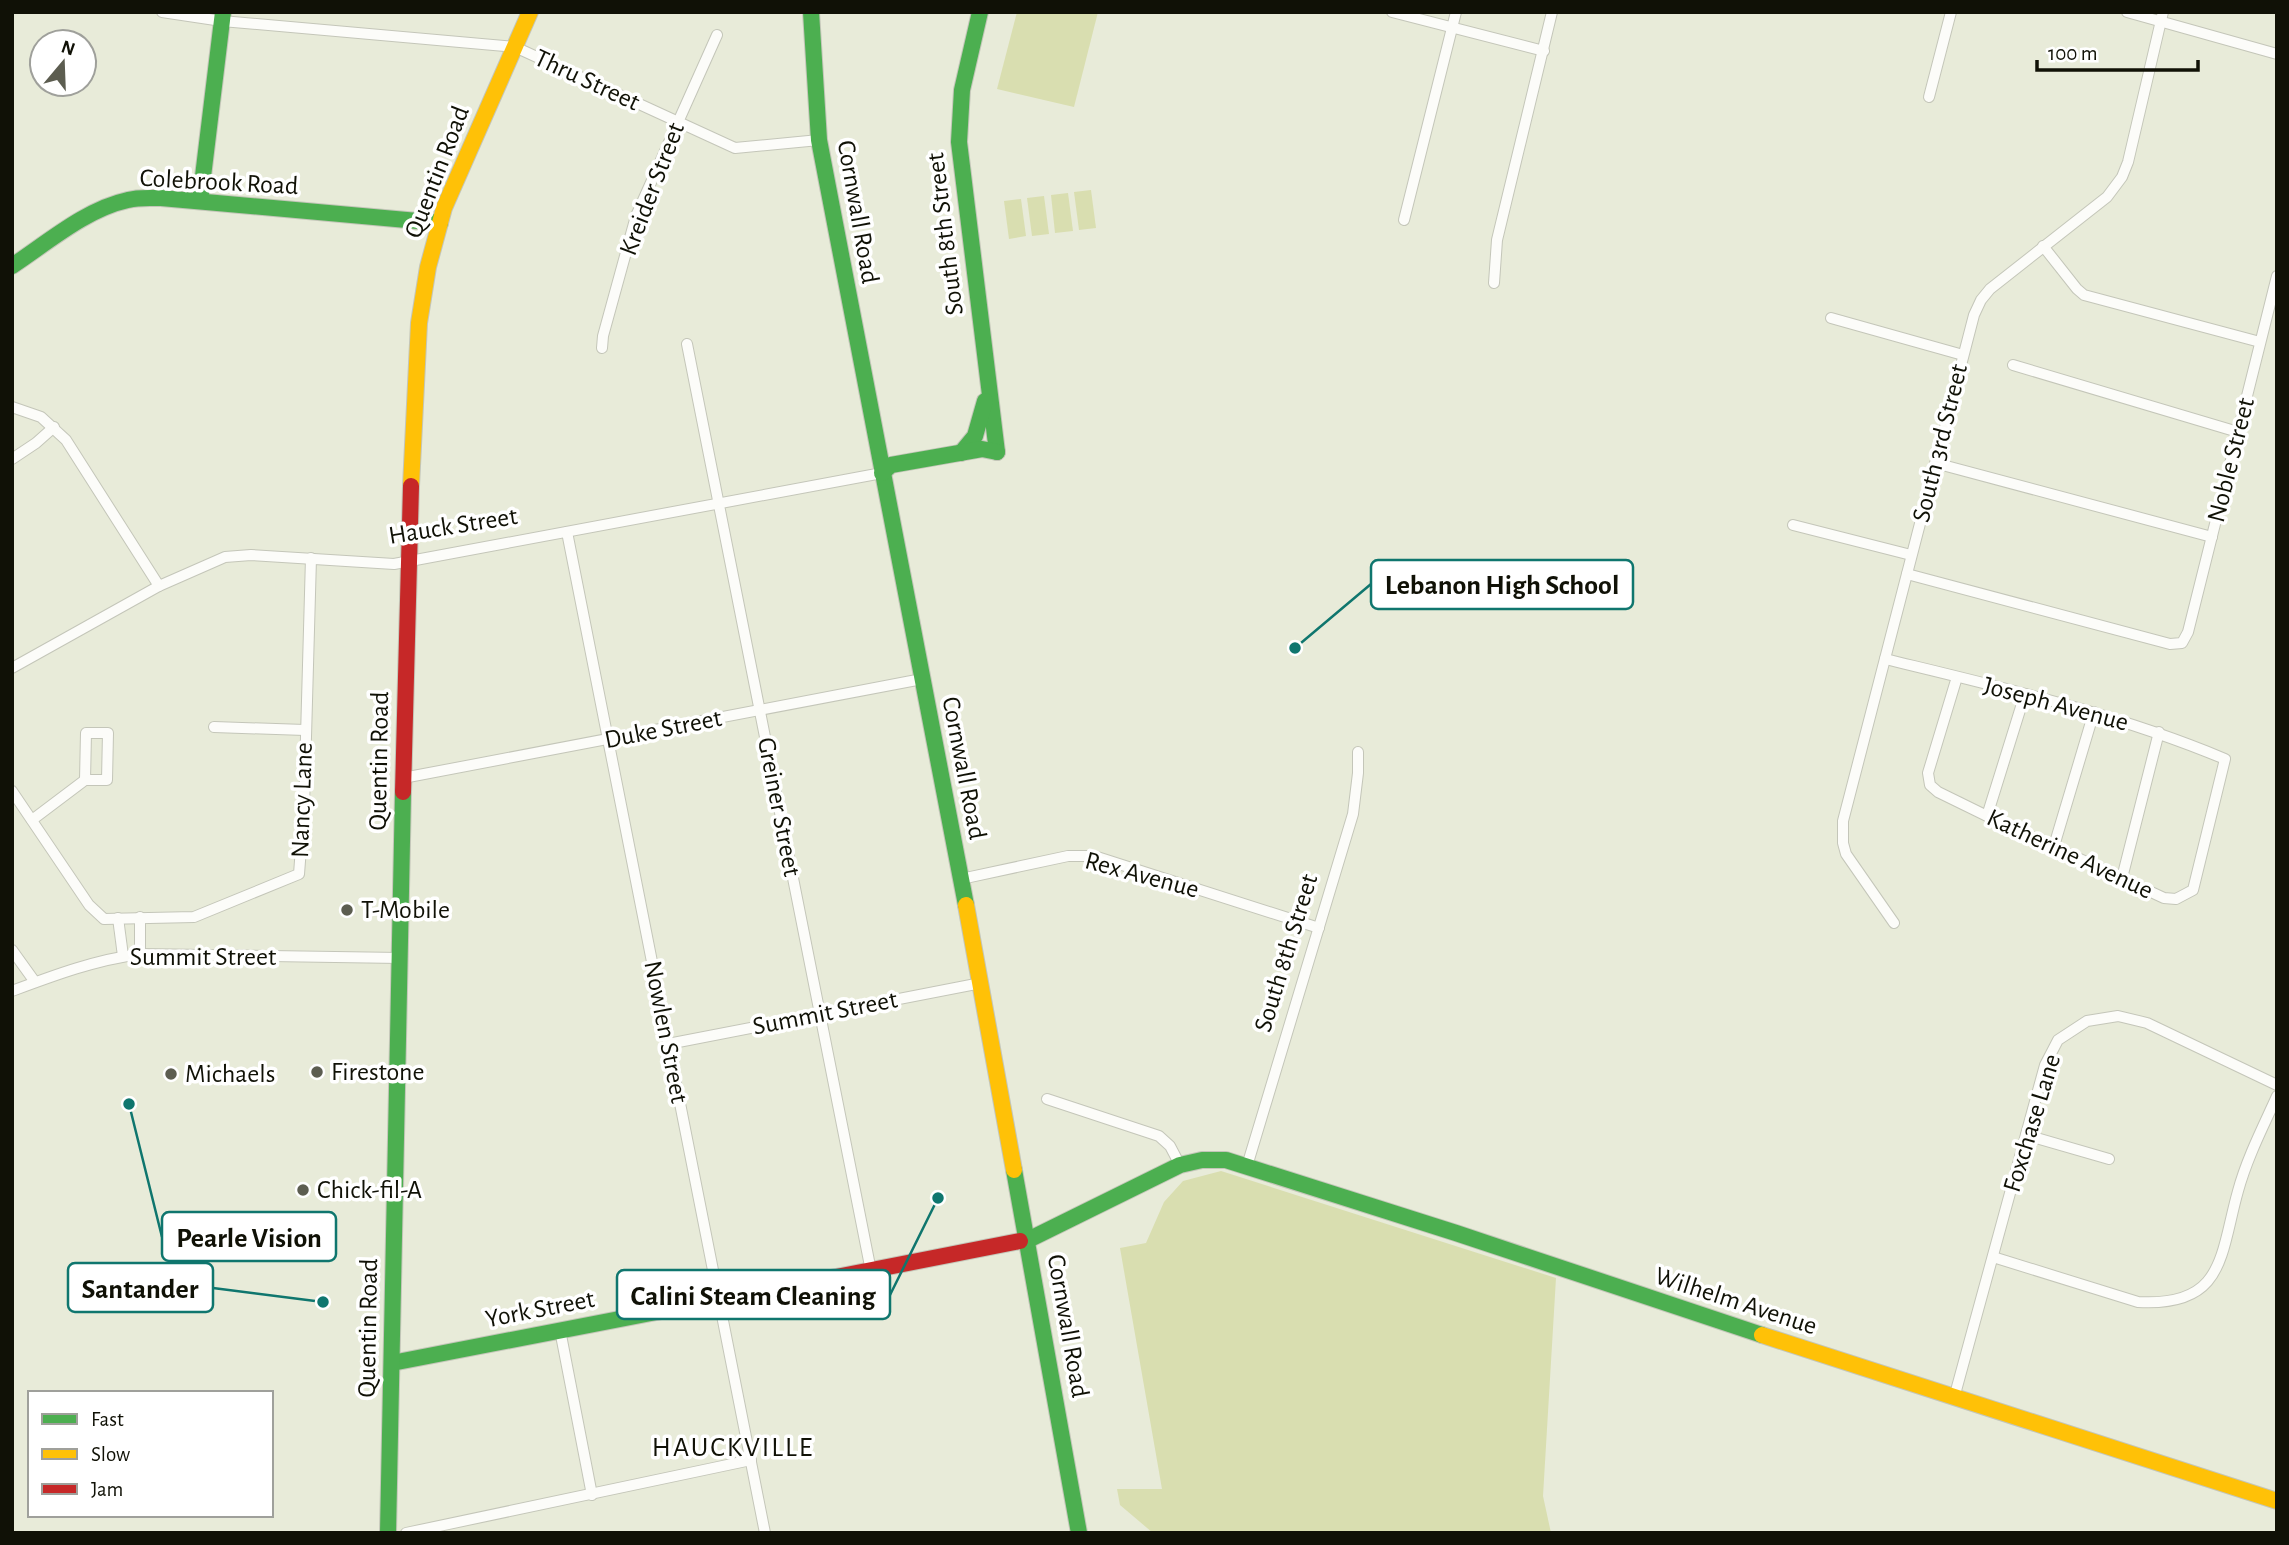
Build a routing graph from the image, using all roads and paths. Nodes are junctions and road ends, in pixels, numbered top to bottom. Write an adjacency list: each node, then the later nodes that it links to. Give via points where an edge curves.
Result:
1 (162, 12): 11 (street, Thru Street)
2 (530, 12): 14 (main road, Quentin Road)
3 (811, 12): 19 (main road, Cornwall Road)
4 (980, 12): 33 (main road, South 8th Street, via 962,90 959,142)
5 (1392, 12): 12 (street)
6 (1456, 12): 12 (street)
7 (1552, 12): 15 (street)
8 (1951, 12): 17 (street)
9 (2127, 12): 10 (street)
10 (2162, 16): 16 (street); 23 (street, South 3rd Street, via 2122,177 2107,197)
11 (222, 17): 14 (street, Thru Street); 20 (main road)
12 (1452, 26): 15 (street); 21 (street)
13 (717, 35): 18 (street, Kreider Street)
14 (515, 47): 18 (street, Thru Street); 22 (main road, Quentin Road)
15 (1544, 51): 26 (street, via 1497,240)
16 (2277, 54)
17 (1929, 97)
18 (678, 122): 19 (street, Thru Street, via 735,148); 30 (street, Kreider Street, via 636,216)
19 (819, 140): 41 (main road, Cornwall Road)
20 (201, 201): 22 (main road, Colebrook Road); 24 (main road, Colebrook Road, via 146,198 113,204)
21 (1404, 220)
22 (440, 223): 48 (main road, Quentin Road, via 419,323)
23 (2043, 246): 28 (street, via 2084,295); 31 (street, South 3rd Street, via 1981,300)
24 (12, 266)
25 (2277, 276): 28 (street, Noble Street)
26 (1494, 283)
27 (1831, 317): 31 (street)
28 (2260, 342): 36 (street, Noble Street)
29 (687, 344): 42 (street, Greiner Street)
30 (602, 348)
31 (1963, 355): 40 (street, South 3rd Street)
32 (2012, 366): 36 (street)
33 (988, 385): 37 (main road, South 8th Street); 38 (main road, via 978,432)
34 (12, 407): 35 (street)
35 (54, 426): 39 (street); 50 (street)
36 (2238, 432): 45 (street, Noble Street)
37 (997, 452): 38 (main road, Hauck Street); 41 (main road, Hauck Street, via 984,460 893,476)
38 (961, 453): 41 (main road, Hauck Street, via 891,465)
39 (12, 459)
40 (1935, 463): 45 (street); 46 (street, South 3rd Street)
41 (882, 473): 42 (street, Hauck Street); 54 (main road, Cornwall Road)
42 (719, 504): 44 (street, Hauck Street); 56 (street, Greiner Street)
43 (1793, 525): 46 (street)
44 (567, 532): 48 (street, Hauck Street); 61 (street, Nowlen Street)
45 (2211, 537): 49 (street, Noble Street, via 2182,643 2170,644)
46 (1911, 555): 49 (street, South 3rd Street)
47 (312, 558): 48 (street, Hauck Street); 50 (street, Hauck Street, via 225,557); 59 (street, Nancy Lane)
48 (408, 561): 64 (main road, Quentin Road)
49 (1907, 574): 51 (street, South 3rd Street)
50 (159, 586): 52 (street, Hauck Street)
51 (1885, 659): 53 (street, Joseph Avenue); 74 (street, South 3rd Street, via 1842,832 1846,854)
52 (12, 668)
53 (1957, 677): 55 (street, Joseph Avenue); 67 (street, Katherine Avenue, via 1928,773 1930,785)
54 (922, 679): 56 (street, Duke Street); 71 (main road, Cornwall Road)
55 (2025, 694): 57 (street, Joseph Avenue); 67 (street)
56 (760, 710): 61 (street, Duke Street); 83 (street, Greiner Street)
57 (2094, 712): 60 (street, Joseph Avenue); 69 (street)
58 (214, 727): 59 (street)
59 (305, 730): 72 (street, Nancy Lane, via 299,874 194,917)
60 (2159, 732): 63 (street, Joseph Avenue); 70 (street)
61 (608, 739): 64 (street, Duke Street); 84 (street, Nowlen Street)
62 (1358, 752): 75 (street, South 8th Street, via 1353,814)
63 (2225, 759): 70 (street, Katherine Avenue, via 2193,890 2176,899 2164,898)
64 (403, 778): 79 (main road, Quentin Road)
65 (85, 780): 65 (street, via 107,780 108,733 86,733); 68 (street)
66 (12, 791): 68 (street)
67 (1987, 816): 69 (street, Katherine Avenue)
68 (32, 820): 73 (street, via 89,905 104,919)
69 (2054, 846): 70 (street, Katherine Avenue)
70 (2122, 878)
71 (961, 879): 75 (street, Rex Avenue, via 1068,856 1094,856); 81 (main road, Cornwall Road)
72 (140, 917): 73 (street); 77 (street)
73 (118, 918): 78 (street)
74 (1894, 923)
75 (1319, 928): 91 (street, South 8th Street)
76 (12, 950): 80 (street)
77 (140, 954): 78 (street, Summit Street); 79 (street, Summit Street)
78 (123, 957): 80 (street, Summit Street)
79 (400, 958): 97 (main road, Quentin Road)
80 (35, 982): 82 (street, Summit Street)
81 (981, 983): 83 (street, Summit Street); 92 (main road, Cornwall Road)
82 (12, 991)
83 (820, 1014): 84 (street, Summit Street); 94 (street, Greiner Street)
84 (668, 1044): 95 (street, Nowlen Street)
85 (2277, 1085): 88 (street, Foxchase Lane, via 2147,1023 2118,1016 2087,1021 2058,1040 2045,1065)
86 (2277, 1096): 93 (street, via 2238,1189 2223,1256 2208,1281 2187,1296 2163,1303 2138,1302)
87 (1047, 1100): 90 (street, via 1159,1136)
88 (2026, 1135): 89 (street); 93 (street, Foxchase Lane)
89 (2109, 1159)
90 (1180, 1165): 91 (main road, Wilhelm Avenue, via 1214,1159); 92 (main road, Wilhelm Avenue)
91 (1247, 1166): 98 (main road, Wilhelm Avenue)
92 (1028, 1240): 94 (main road, York Street); 105 (main road, Cornwall Road)
93 (1993, 1257): 98 (street, Foxchase Lane)
94 (871, 1271): 95 (main road, York Street)
95 (719, 1300): 96 (main road, York Street); 99 (street, Nowlen Street)
96 (560, 1331): 97 (main road, York Street); 100 (street)
97 (392, 1363): 102 (main road, Quentin Road)
98 (1954, 1398): 101 (main road, Wilhelm Avenue)
99 (751, 1460): 100 (street); 104 (street, Nowlen Street)
100 (592, 1495): 103 (street)
101 (2277, 1501)
102 (388, 1533)
103 (406, 1533)
104 (765, 1533)
105 (1079, 1533)

